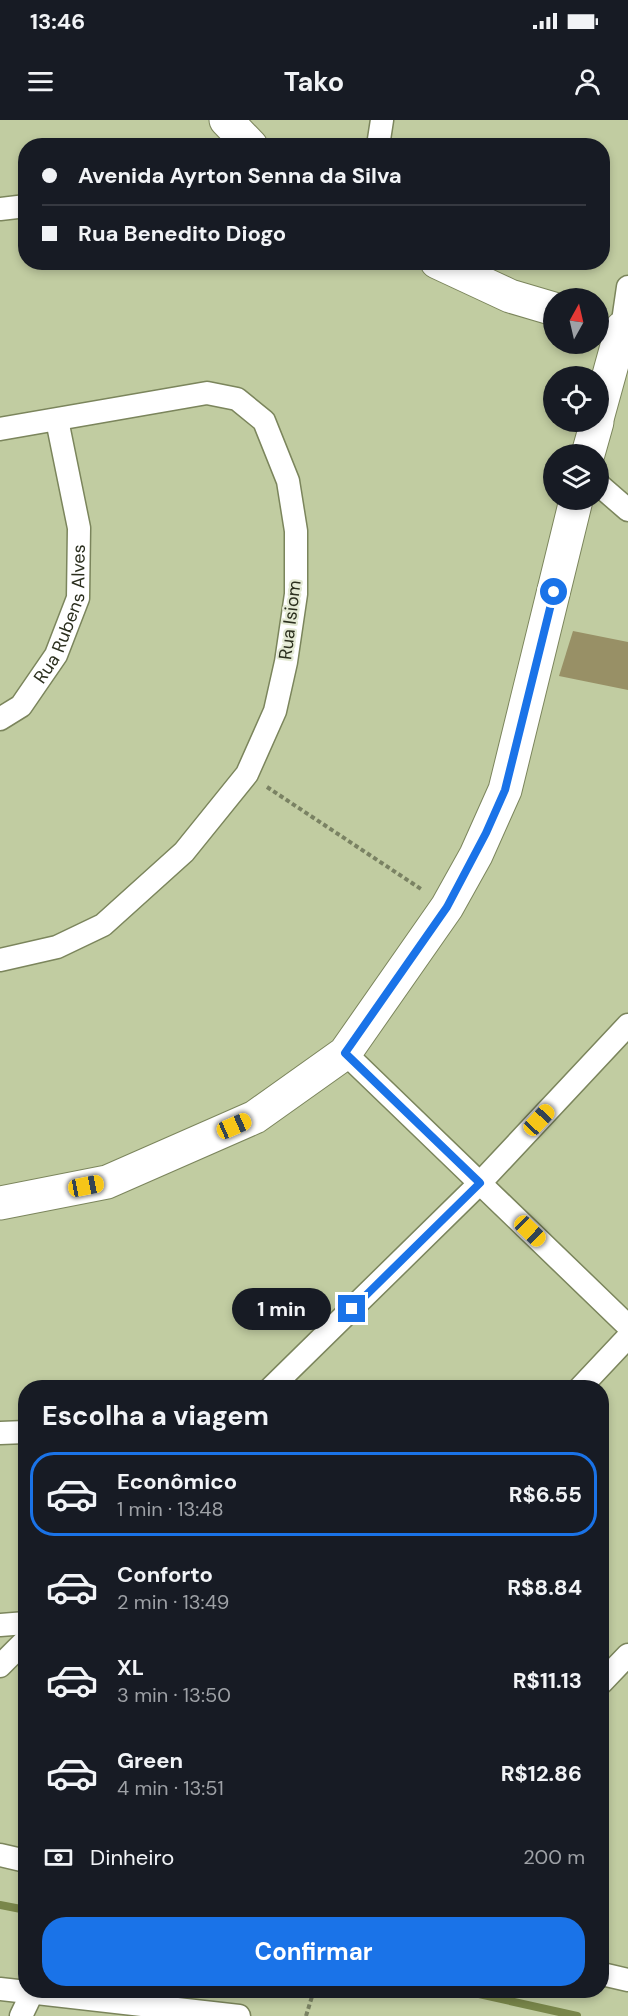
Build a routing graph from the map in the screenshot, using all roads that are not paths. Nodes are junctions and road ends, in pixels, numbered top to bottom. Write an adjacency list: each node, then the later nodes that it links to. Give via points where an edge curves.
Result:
1 (226, 120): 3 (street)
2 (382, 120): 4 (street)
3 (244, 138)
4 (379, 138)
5 (18, 207): 6 (street)
6 (0, 209)
7 (454, 270): 9 (street, via 510,296)
8 (628, 287): 10 (street)
9 (543, 306)
10 (616, 325): 11 (street)
11 (608, 366)
12 (57, 420): 13 (street, Rua Isiom); 17 (street, Rua Rubens Alves, via 79,528 78,598 56,656 21,706); 18 (street, Rua Isiom, via 207,393 237,399 264,421 288,481 296,531 296,594 274,711 247,774 184,852 103,925 57,947)
13 (0, 429)
14 (609, 494): 16 (street)
15 (574, 510): 20 (street, via 505,790 447,907)
16 (628, 510)
17 (0, 719)
18 (0, 960)
19 (628, 1025): 21 (street)
20 (345, 1053): 21 (street); 22 (street, via 255,1117 107,1182)
21 (480, 1183): 23 (street); 25 (street)
22 (0, 1203)
23 (628, 1326)
24 (628, 1337): 26 (street)
25 (279, 1380)
26 (588, 1380)
27 (18, 1432): 28 (street)
28 (0, 1433)
29 (18, 1624): 30 (street)
30 (0, 1625)
31 (18, 1648): 33 (street)
32 (628, 1655): 34 (street)
33 (0, 1666)
34 (609, 1675)
35 (0, 1856): 36 (street)
36 (18, 1859)
37 (609, 1976): 38 (street)
38 (628, 1980)
39 (0, 1989): 40 (street)
40 (18, 1991)
41 (30, 1998): 43 (street)
42 (77, 1998): 44 (street)
43 (21, 2016)
44 (239, 2016)

